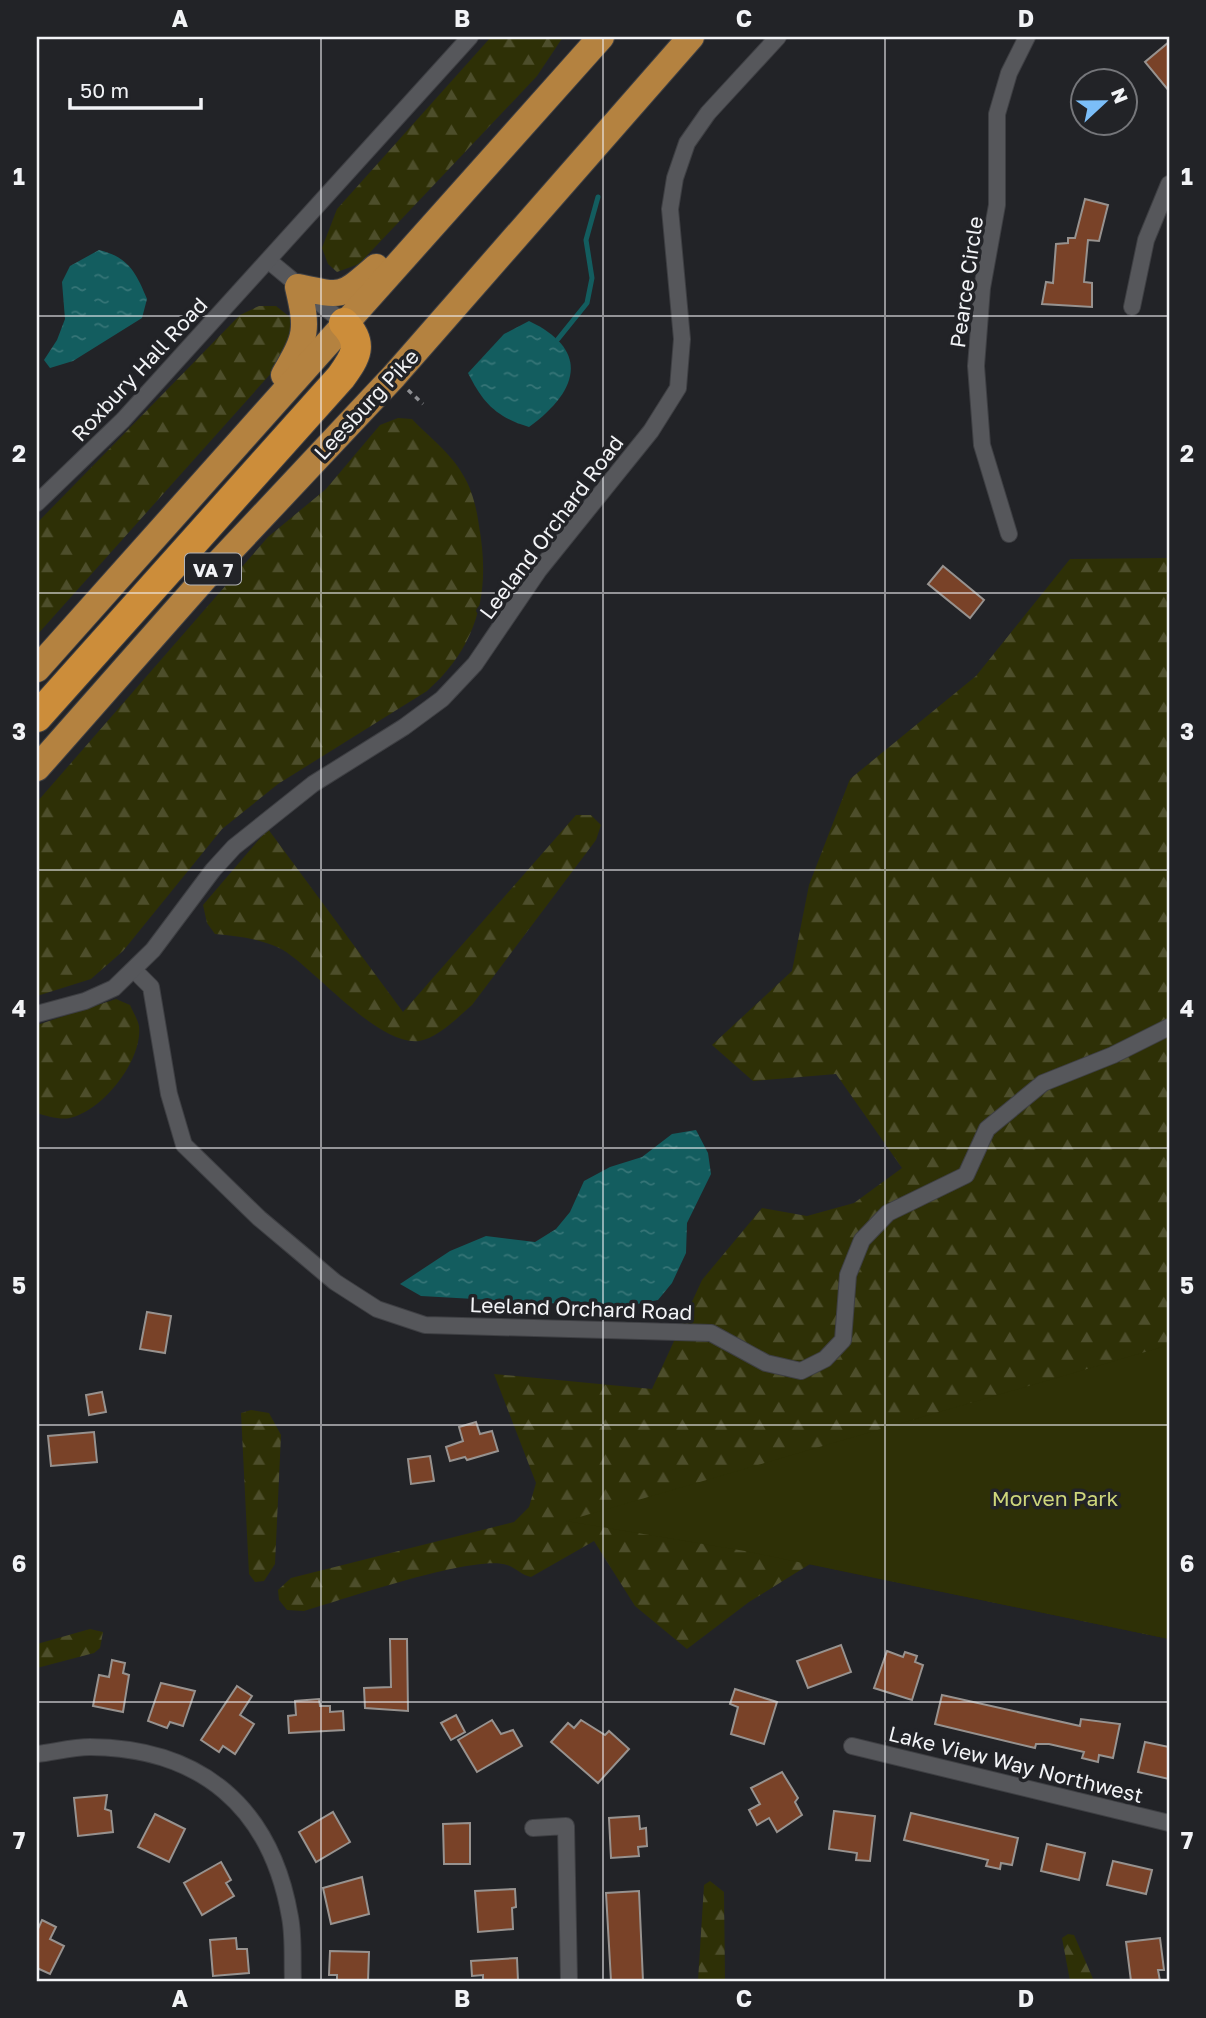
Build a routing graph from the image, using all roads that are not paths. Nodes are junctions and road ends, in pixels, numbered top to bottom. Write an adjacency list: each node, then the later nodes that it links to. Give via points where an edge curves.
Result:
1 (470, 37): 8 (street, Roxbury Hall Road)
2 (601, 37): 7 (highway)
3 (691, 37): 17 (highway, Leesburg Pike / VA 7, via 394,376 210,572)
4 (778, 37): 18 (street, Leeland Orchard Road, via 708,113 687,144 675,178 670,209 682,339 678,388 651,431 539,570 457,684 404,727 313,783 253,830 213,870)
5 (1027, 37): 14 (street, Pearce Circle, via 1009,73 997,114 997,205 982,288 976,366 982,445)
6 (1169, 184): 10 (street, via 1146,240)
7 (448, 205): 9 (highway, via 352,289 331,294); 11 (highway)
8 (269, 261): 9 (street); 13 (street, Roxbury Hall Road, via 123,420)
9 (298, 287): 11 (street); 12 (highway, via 306,322 304,335)
10 (1132, 307)
11 (344, 323): 12 (highway); 16 (highway, via 358,345 341,377)
12 (256, 421): 15 (highway)
13 (37, 503)
14 (1009, 534)
15 (37, 669)
16 (37, 717)
17 (37, 768)
18 (135, 971): 19 (street, Leeland Orchard Road, via 114,988 85,1001); 20 (street, Leeland Orchard Road, via 151,987 169,1094 184,1145 294,1248 335,1282 377,1308 425,1325 711,1333 766,1363 801,1371 825,1359 843,1340 848,1275 862,1240 888,1213 966,1175 987,1129 1044,1083)
19 (37, 1014)
20 (1169, 1027)
21 (852, 1746): 23 (street, Lake View Way Northwest)
22 (37, 1754): 25 (street, via 88,1747 137,1750 198,1770 226,1791 269,1849 283,1883 291,1919)
23 (1169, 1824)
24 (533, 1828): 26 (street, via 566,1826)
25 (293, 1981)
26 (569, 1981)

